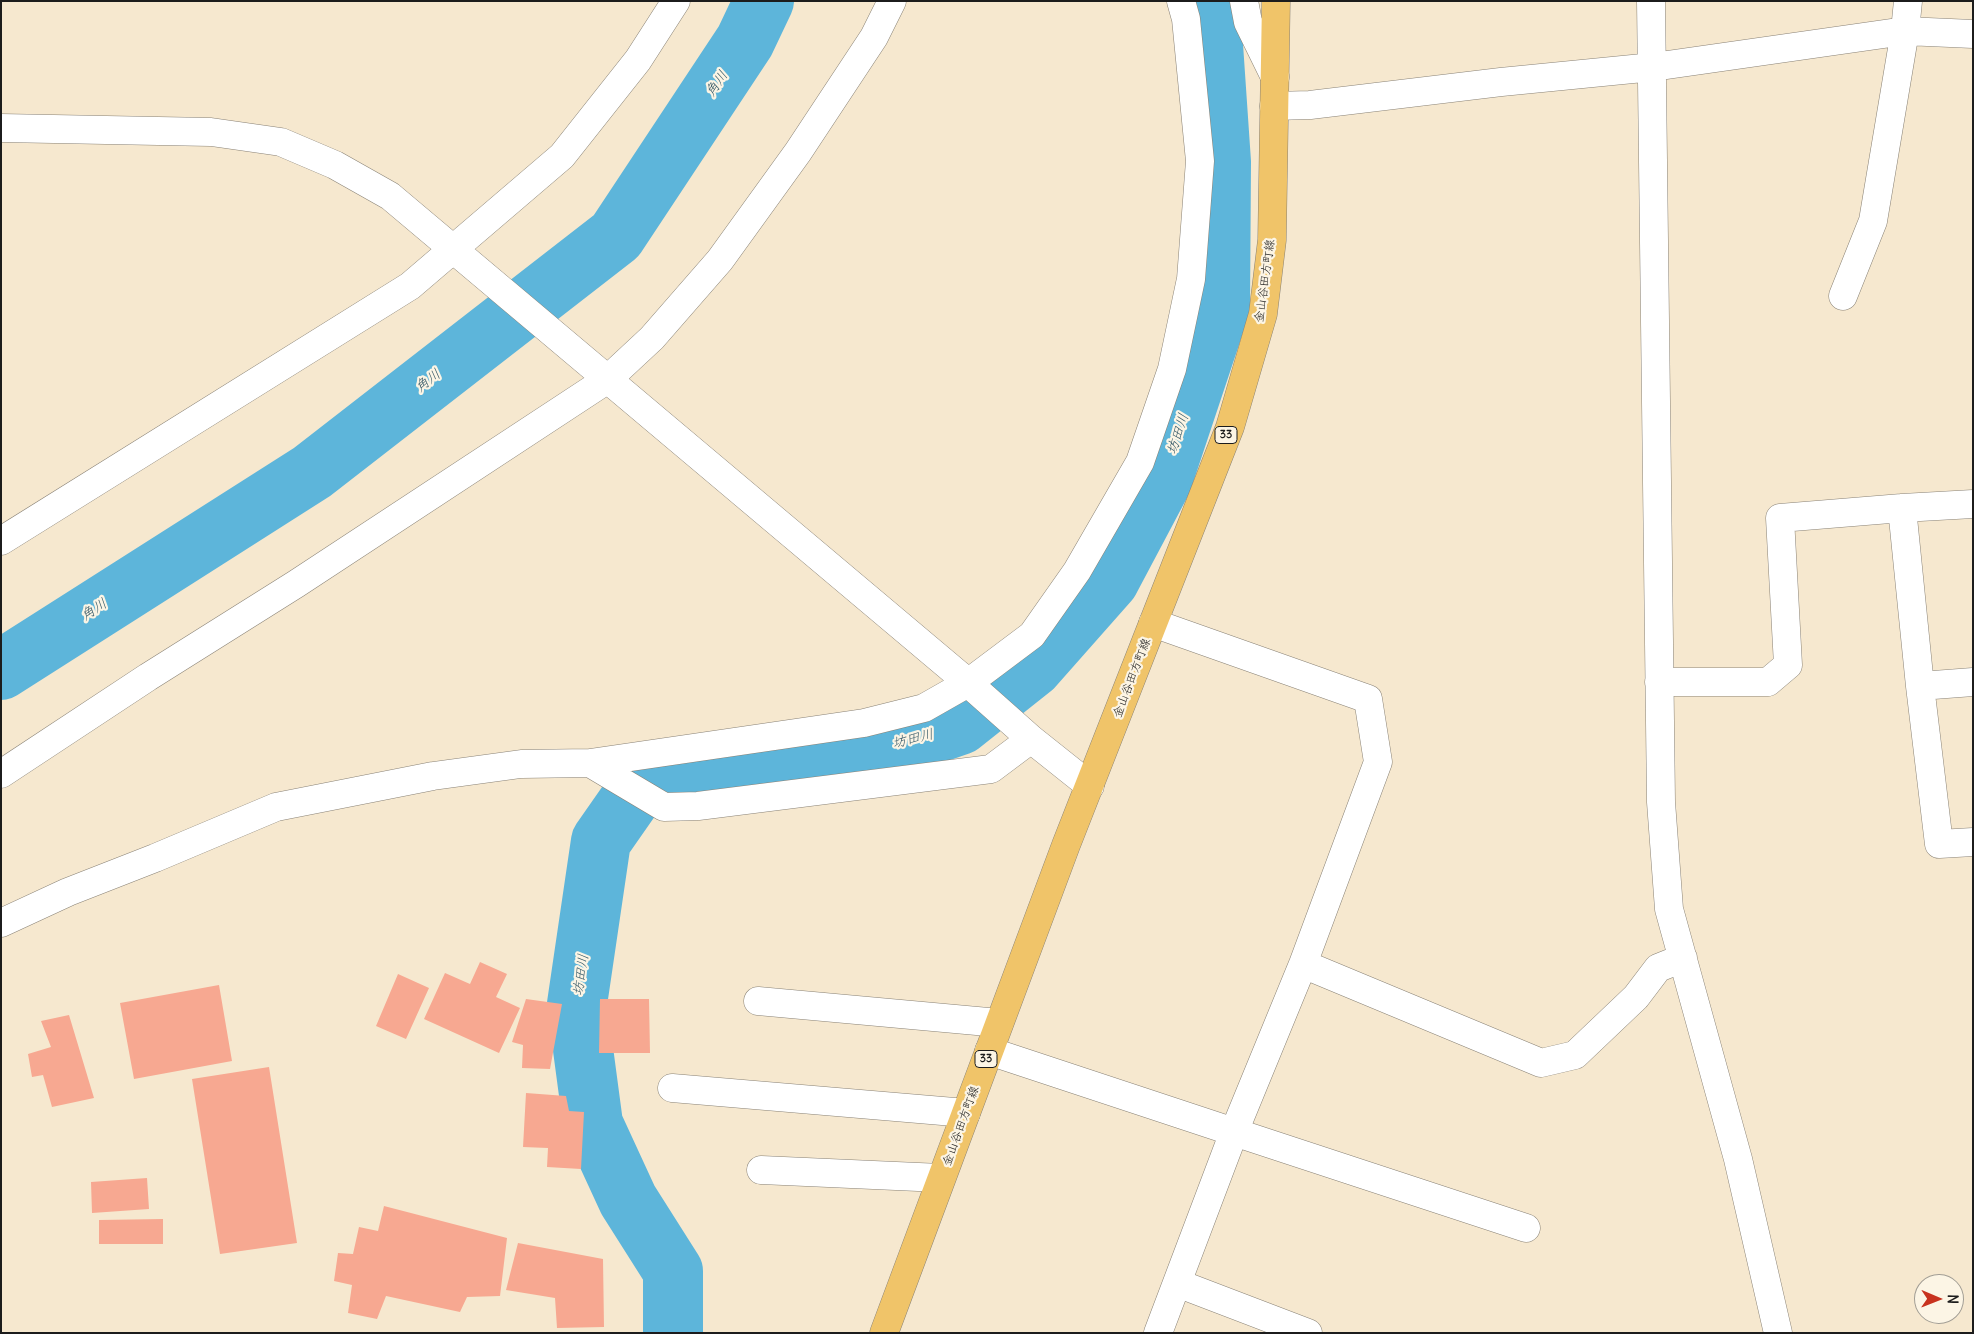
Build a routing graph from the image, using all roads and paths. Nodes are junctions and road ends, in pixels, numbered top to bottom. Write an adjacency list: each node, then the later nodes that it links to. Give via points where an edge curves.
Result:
1 (676, 1): 14 (street, via 638,60 562,156)
2 (892, 1): 16 (street, via 874,36 798,152 720,260 652,338)
3 (1181, 1): 24 (street, via 1186,19 1200,161 1191,279 1172,370 1140,462 1077,571 1032,635)
4 (1244, 1): 11 (street, via 1248,22)
5 (1276, 1): 11 (main road, 金山谷田方町線 / 33)
6 (1651, 1): 10 (street)
7 (1908, 1): 8 (street)
8 (1905, 31): 9 (street); 10 (street); 15 (street, via 1873,221)
9 (1973, 34)
10 (1653, 67): 12 (street, via 1310,106); 21 (street)
11 (1275, 77): 12 (main road, 金山谷田方町線 / 33)
12 (1274, 106): 20 (main road, 金山谷田方町線 / 33, via 1272,240 1263,314 1230,427)
13 (1, 128): 14 (street, via 211,132 281,142 335,165 390,196)
14 (459, 254): 16 (street); 19 (street)
15 (1843, 296)
16 (605, 376): 24 (street); 27 (street, via 313,574)
17 (1973, 504): 18 (street)
18 (1902, 508): 21 (street, via 1780,518 1788,665 1768,682); 23 (street)
19 (1, 541)
20 (1153, 623): 28 (main road, 金山谷田方町線 / 33); 32 (street, via 1368,699 1378,762)
21 (1659, 682): 31 (street, via 1661,802 1669,909)
22 (1973, 682): 23 (street)
23 (1920, 686): 29 (street, via 1939,844)
24 (972, 687): 25 (street); 26 (street, via 924,708 864,723)
25 (1024, 733): 26 (street, via 991,769 698,806 664,806); 28 (street)
26 (590, 763): 30 (street, via 521,764 433,776 276,807 68,892)
27 (1, 774)
28 (1090, 786): 34 (main road, 金山谷田方町線 / 33)
29 (1973, 842)
30 (1, 923)
31 (1683, 958): 32 (street, via 1658,968 1636,997 1575,1055 1541,1063); 46 (street, via 1738,1159)
32 (1303, 964): 38 (street)
33 (758, 1001): 34 (street)
34 (999, 1023): 35 (main road, 金山谷田方町線 / 33)
35 (989, 1051): 37 (main road, 金山谷田方町線 / 33); 38 (street)
36 (672, 1088): 37 (street)
37 (966, 1113): 40 (main road, 金山谷田方町線 / 33)
38 (1234, 1132): 41 (street); 42 (street)
39 (761, 1170): 40 (street)
40 (941, 1178): 43 (main road, 金山谷田方町線 / 33)
41 (1526, 1228)
42 (1177, 1283): 44 (street); 45 (street)
43 (884, 1333)
44 (1158, 1333)
45 (1308, 1333)
46 (1778, 1333)

